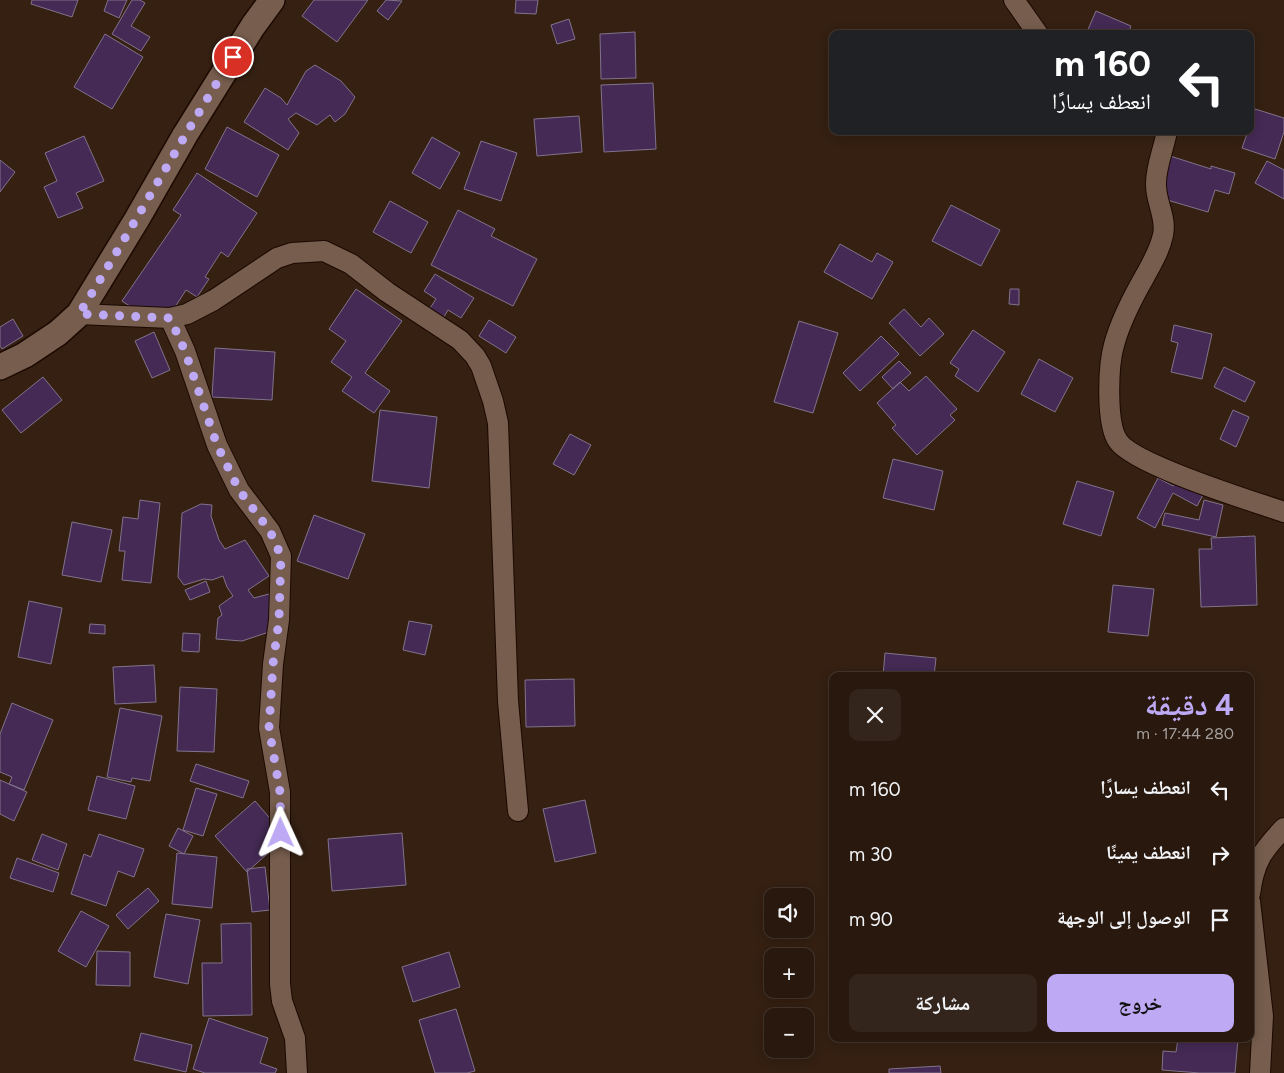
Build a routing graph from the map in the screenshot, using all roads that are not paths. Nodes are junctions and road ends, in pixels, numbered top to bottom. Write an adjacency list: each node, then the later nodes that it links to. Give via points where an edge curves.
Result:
1 (272, 0): 5 (street, via 184,134)
2 (1014, 0): 3 (street)
3 (1035, 30)
4 (1166, 135): 8 (street, via 1156,183 1164,234 1114,346 1108,407 1114,432 1118,441 1135,455 1197,482)
5 (79, 314): 6 (street); 7 (street, via 58,333)
6 (170, 318): 9 (street, via 201,308 277,258 292,253 324,251 351,264 460,340 475,356 486,380 498,423 508,701); 13 (street, via 185,351 217,445 239,490 270,531 281,556 269,728 280,792 280,984 282,1001 295,1038)
7 (0, 368)
8 (1284, 512)
9 (518, 811)
10 (1284, 828): 11 (street)
11 (1254, 868)
12 (1254, 936): 14 (street, via 1263,1016)
13 (296, 1073)
14 (1260, 1073)

